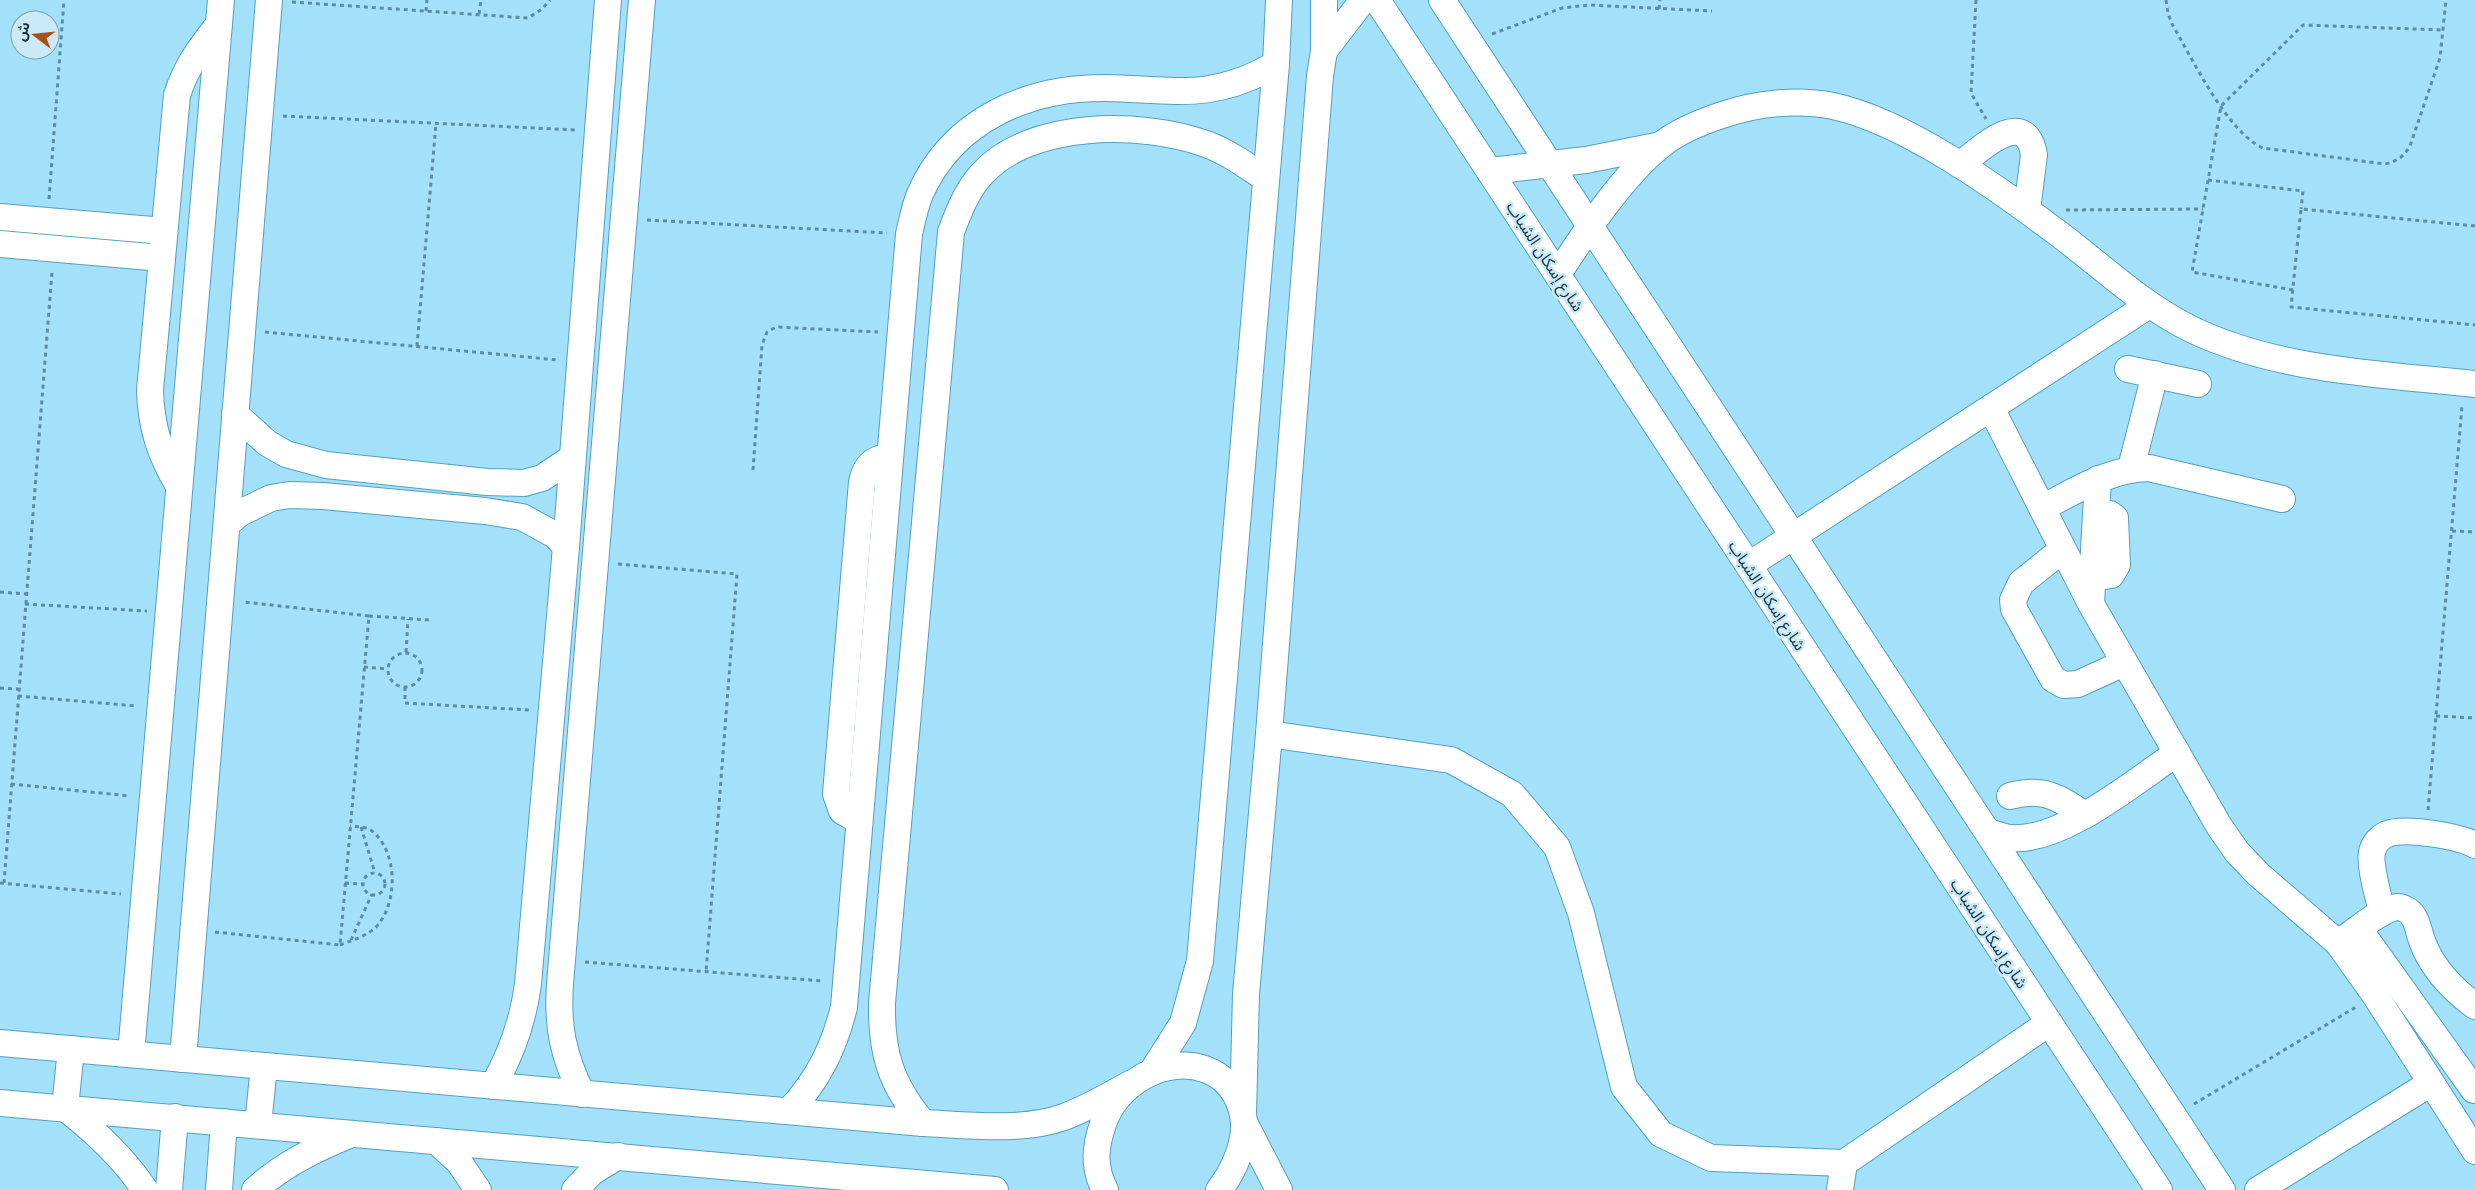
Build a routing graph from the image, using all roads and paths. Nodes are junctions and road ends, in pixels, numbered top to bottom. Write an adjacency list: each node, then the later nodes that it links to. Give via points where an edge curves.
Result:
1 (64, 0): 42 (path)
2 (269, 0): 18 (path); 27 (street)
3 (427, 0): 18 (path)
4 (481, 0): 21 (path)
5 (550, 0): 21 (path, via 528,18)
6 (608, 0): 29 (street)
7 (642, 0): 41 (street)
8 (1279, 0): 25 (street)
9 (1324, 0): 24 (street)
10 (1363, 0): 24 (street)
11 (1377, 0): 34 (street, شارع إسكان الشباب)
12 (1442, 0): 23 (street)
13 (1660, 0): 17 (path)
14 (1976, 0): 30 (path, via 1971,93)
15 (2166, 0): 26 (path, via 2172,24)
16 (2446, 0): 22 (path)
17 (1659, 9): 19 (path); 23 (path, via 1589,5 1562,8)
18 (426, 11): 21 (path)
19 (1712, 11)
20 (220, 12): 45 (street, via 184,74 177,95); 68 (street)
21 (479, 14)
22 (2444, 30): 26 (path, via 2303,25); 26 (path, via 2440,58 2410,146 2396,162 2386,164 2263,148 2253,144)
23 (1470, 42): 32 (street)
24 (1324, 51): 100 (street)
25 (1276, 64): 35 (street); 46 (street, via 1239,83 1219,89 1198,92 1105,88 1064,91 1024,99 991,114 961,135 937,162 920,194)
26 (2220, 106): 36 (path)
27 (260, 114): 28 (path); 54 (street)
28 (436, 123): 29 (path); 56 (path)
29 (598, 131): 57 (street)
30 (1996, 136): 33 (street); 39 (street, via 2018,132 2033,147)
31 (1661, 145): 32 (street); 33 (street, via 1700,122 1742,108 1787,102 1832,106 1873,119); 43 (street, via 1628,179)
32 (1550, 164): 34 (street); 43 (street)
33 (1960, 165): 39 (street)
34 (1490, 171): 50 (street, شارع إسكان الشباب)
35 (1265, 178): 135 (street, via 1200,961 1183,1023); 148 (street, via 1207,145 1174,135 1141,130 1067,134 1035,140 1006,154 981,175 962,202 954,224 947,265 882,1003 885,1054 893,1079)
36 (2208, 180): 37 (path); 38 (path, via 2303,191)
37 (2203, 209): 39 (path); 51 (path, via 2192,272)
38 (2301, 209): 44 (path); 51 (path)
39 (2027, 210): 52 (street)
40 (0, 217): 42 (street)
41 (624, 219): 46 (path); 77 (street)
42 (47, 221): 45 (street)
43 (1591, 226): 50 (street); 74 (street)
44 (2475, 226)
45 (164, 231): 49 (street)
46 (909, 234): 55 (street)
47 (0, 244): 48 (street)
48 (54, 249): 49 (street); 80 (path)
49 (162, 258): 68 (street, via 150,416 156,441)
50 (1558, 274): 78 (street, شارع إسكان الشباب)
51 (2293, 290): 53 (path, via 2291,307)
52 (2149, 305): 60 (street, via 2194,330 2285,360); 62 (street)
53 (2475, 325)
54 (242, 329): 56 (path); 63 (street)
55 (900, 333): 66 (path, via 776,327 767,332 762,345); 126 (street)
56 (417, 346): 57 (path)
57 (580, 362): 64 (street)
58 (2128, 369): 59 (street)
59 (2155, 374): 61 (street); 65 (street)
60 (2470, 383): 72 (path)
61 (2198, 384)
62 (1990, 408): 70 (street); 74 (street)
63 (235, 414): 64 (street, via 256,434 286,454 326,465 515,483 542,478); 71 (street)
64 (572, 458): 75 (street)
65 (2132, 468): 67 (street); 69 (street, via 2149,468)
66 (753, 470)
67 (2098, 479): 70 (street); 83 (street)
68 (179, 486): 84 (street)
69 (2282, 499)
70 (2042, 508): 76 (street)
71 (226, 524): 75 (street, via 240,513 271,498 323,496 522,517 547,530); 81 (street)
72 (2452, 530): 73 (path); 98 (path)
73 (2475, 532)
74 (1794, 536): 78 (street); 108 (street)
75 (566, 547): 97 (street)
76 (2062, 550): 83 (street); 89 (street, via 2021,583 2013,600 2017,618 2058,683 2078,684)
77 (595, 562): 124 (street); 125 (path, via 737,574)
78 (1749, 566): 129 (street, شارع إسكان الشباب)
79 (0, 592): 80 (path)
80 (26, 594): 82 (path)
81 (220, 600): 85 (path); 120 (street)
82 (25, 604): 84 (path); 94 (path)
83 (2091, 604): 89 (street)
84 (169, 612): 96 (street)
85 (369, 616): 86 (path); 90 (path)
86 (408, 619): 87 (path); 88 (path)
87 (430, 620)
88 (406, 652): 91 (path, via 394,657); 93 (path, via 418,658 423,670 417,683)
89 (2124, 663): 101 (street)
90 (364, 667): 91 (path); 106 (path)
91 (388, 669): 93 (path, via 392,682)
92 (0, 688): 94 (path)
93 (405, 688): 97 (path, via 405,703)
94 (18, 690): 95 (path)
95 (18, 696): 96 (path); 102 (path)
96 (160, 708): 104 (street)
97 (552, 712): 137 (street, via 524,1012 507,1063)
98 (2436, 716): 99 (path); 109 (path)
99 (2475, 718)
100 (1269, 734): 146 (street, via 1246,994); 154 (street, via 1450,760 1512,794 1557,847 1581,914 1624,1087 1662,1134 1711,1158)
101 (2177, 753): 105 (street); 121 (street, via 2237,852 2258,874)
102 (11, 784): 104 (path); 112 (path)
103 (2010, 796): 105 (street, via 2044,793)
104 (152, 798): 118 (street)
105 (2085, 815): 108 (street, via 2036,836 2010,838)
106 (350, 826): 107 (path); 113 (path)
107 (361, 827): 111 (path); 116 (path, via 372,831 383,844)
108 (1988, 832): 144 (street)
109 (2426, 833): 110 (street); 119 (street, via 2386,834 2375,844 2372,858)
110 (2475, 845)
111 (375, 873): 114 (path, via 365,878); 115 (path, via 384,879)
112 (2, 883): 118 (path)
113 (345, 883): 114 (path); 123 (path)
114 (364, 884): 117 (path, via 366,891)
115 (385, 885): 116 (path); 117 (path, via 381,893)
116 (393, 886): 122 (path, via 388,907 377,925 364,936)
117 (372, 894): 122 (path)
118 (144, 896): 132 (street)
119 (2382, 913): 121 (street); 128 (street, via 2396,907 2409,911 2432,961 2448,983)
120 (192, 930): 123 (path); 133 (street)
121 (2349, 936): 127 (street); 138 (street)
122 (350, 941): 123 (path)
123 (340, 945)
124 (562, 960): 125 (path); 139 (street, via 558,1012 562,1041)
125 (706, 972): 126 (path)
126 (846, 983): 142 (street, via 844,1007 831,1053 806,1094)
127 (2375, 995): 136 (street); 144 (path)
128 (2475, 1006)
129 (2049, 1023): 154 (street); 166 (street, شارع إسكان الشباب)
130 (0, 1043): 131 (street)
131 (71, 1049): 132 (street); 141 (street)
132 (131, 1054): 133 (street)
133 (183, 1059): 134 (street)
134 (264, 1066): 137 (street); 149 (street)
135 (1142, 1077): 146 (street, via 1170,1065 1190,1064 1208,1070 1224,1080 1236,1096); 148 (street, via 1062,1118 987,1126); 162 (street, via 1116,1099 1098,1140 1096,1159)
136 (2432, 1083): 143 (street); 168 (street)
137 (493, 1086): 139 (street)
138 (2474, 1089): 143 (street)
139 (582, 1094): 142 (street)
140 (0, 1103): 141 (street)
141 (65, 1108): 145 (street); 155 (street, via 113,1149)
142 (789, 1111): 148 (street)
143 (2450, 1112): 152 (street)
144 (2174, 1116): 167 (street)
145 (175, 1117): 147 (street); 156 (street)
146 (1243, 1118): 163 (street, via 1236,1163); 164 (street)
147 (224, 1122): 149 (street); 157 (street)
148 (923, 1123)
149 (258, 1125): 150 (street)
150 (353, 1134): 151 (street); 158 (street, via 321,1146 291,1163)
151 (436, 1140): 153 (street); 159 (street, via 459,1162)
152 (2475, 1151)
153 (618, 1156): 160 (street, via 592,1172); 161 (street)
154 (1844, 1163): 165 (street)
155 (145, 1190)
156 (169, 1190)
157 (219, 1190)
158 (255, 1190)
159 (478, 1190)
160 (575, 1190)
161 (995, 1190)
162 (1105, 1190)
163 (1219, 1190)
164 (1279, 1190)
165 (1840, 1190)
166 (2159, 1190)
167 (2222, 1190)
168 (2258, 1190)

